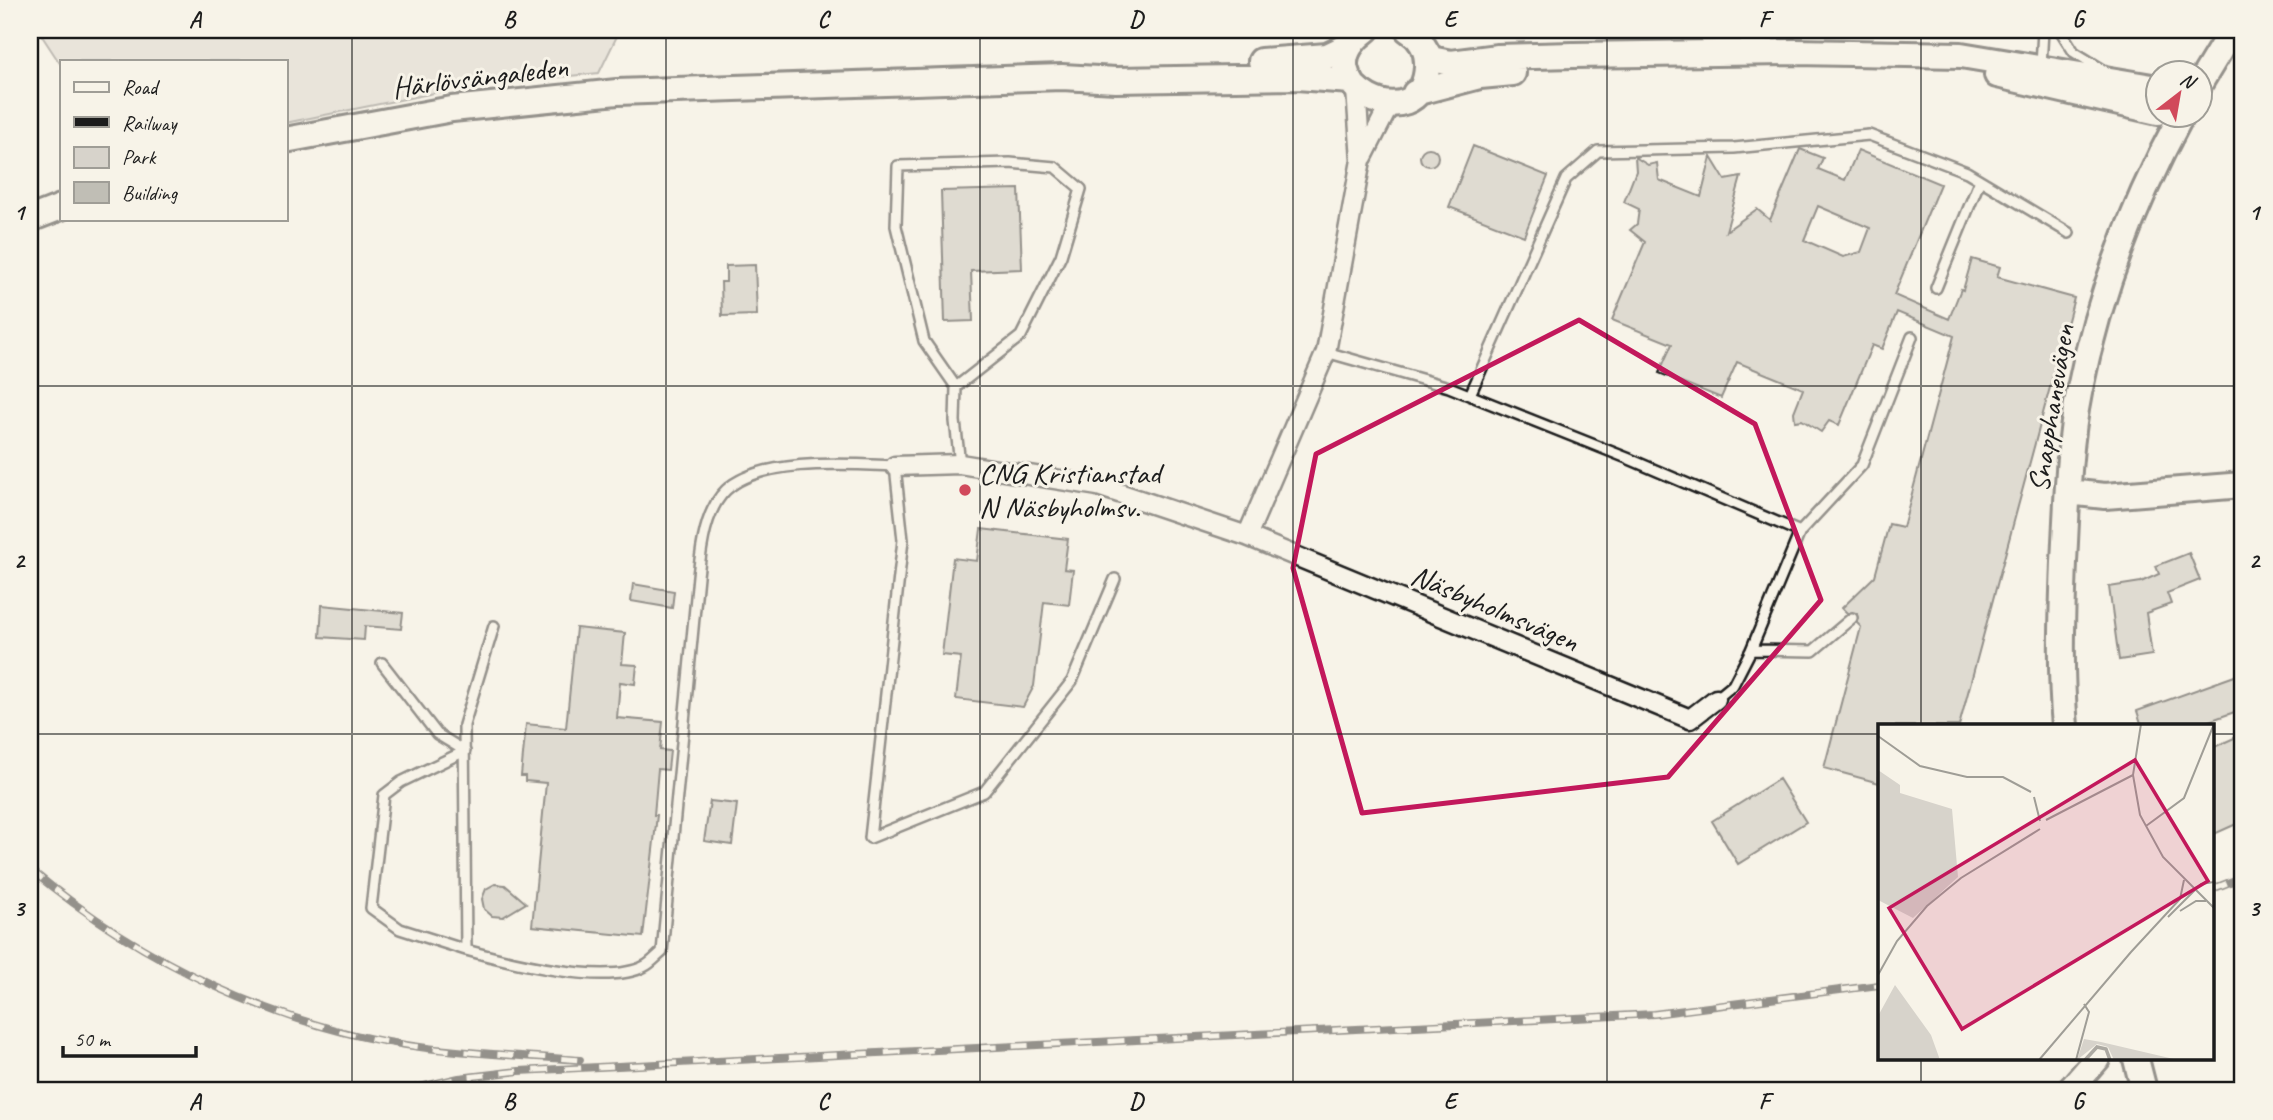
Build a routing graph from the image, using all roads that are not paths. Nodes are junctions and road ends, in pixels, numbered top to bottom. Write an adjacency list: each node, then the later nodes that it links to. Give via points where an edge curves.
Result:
1 (2043, 30): 8 (lane)
2 (2060, 30): 10 (lane, via 2074,52)
3 (2232, 30): 7 (main road)
4 (1414, 34): 6 (main road, via 1431,59 1451,63 1498,57); 13 (main road, via 1427,69)
5 (1359, 37): 9 (main road, Härlövsängaleden, via 1327,56 1114,67); 11 (main road, via 1347,69)
6 (1719, 55): 8 (main road, via 1883,54); 13 (main road, via 1602,70 1480,76)
7 (2214, 60)
8 (2046, 76): 10 (main road); 15 (main road)
9 (1062, 77): 11 (main road, Härlövsängaleden, via 1297,77); 17 (main road, Härlövsängaleden, via 617,92 452,109)
10 (2122, 81): 12 (main road)
11 (1353, 85): 14 (main road, via 1365,98); 18 (street)
12 (2144, 85)
13 (1415, 93): 14 (main road)
14 (1390, 104): 18 (street)
15 (2144, 107)
16 (2166, 130): 31 (main road, Snapphanevägen, via 2101,302 2079,395)
17 (287, 140)
18 (1361, 160): 25 (street)
19 (1980, 180): 22 (lane); 23 (lane); 27 (lane, via 1869,135 1734,148 1598,151 1566,179)
20 (60, 207): 21 (main road)
21 (30, 219)
22 (2069, 233)
23 (1936, 288)
24 (1912, 337): 32 (lane, via 1862,465)
25 (1326, 352): 27 (lane); 33 (street)
26 (956, 387): 26 (lane, via 924,341 896,226 898,166 1010,163 1055,167 1082,189 1061,256 1021,336); 28 (lane)
27 (1471, 395): 32 (lane)
28 (960, 464): 29 (street, Näsbyholmsvägen); 33 (street, Näsbyholmsvägen, via 1098,486)
29 (895, 466): 34 (lane, via 903,540 870,838 984,792 1072,681); 42 (lane, via 837,463 765,470 726,490 704,529 662,952 643,967 613,972 512,963)
30 (2243, 485): 31 (main road, via 2105,496)
31 (2068, 492): 40 (main road, Snapphanevägen, via 2061,627)
32 (1800, 532): 37 (lane)
33 (1247, 536): 39 (street, Näsbyholmsvägen, via 1690,719)
34 (1115, 579)
35 (1852, 618): 37 (lane, via 1813,651)
36 (494, 626): 41 (lane, via 464,725)
37 (1751, 650): 39 (lane, via 1733,685)
38 (382, 663): 41 (lane, via 437,734)
39 (1716, 699)
40 (2065, 724)
41 (465, 751): 42 (lane); 42 (lane, via 384,795 372,908 400,929)
42 (466, 950)
43 (2096, 1060): 45 (main road)
44 (2136, 1060): 46 (main road)
45 (2070, 1090)
46 (2144, 1090)

